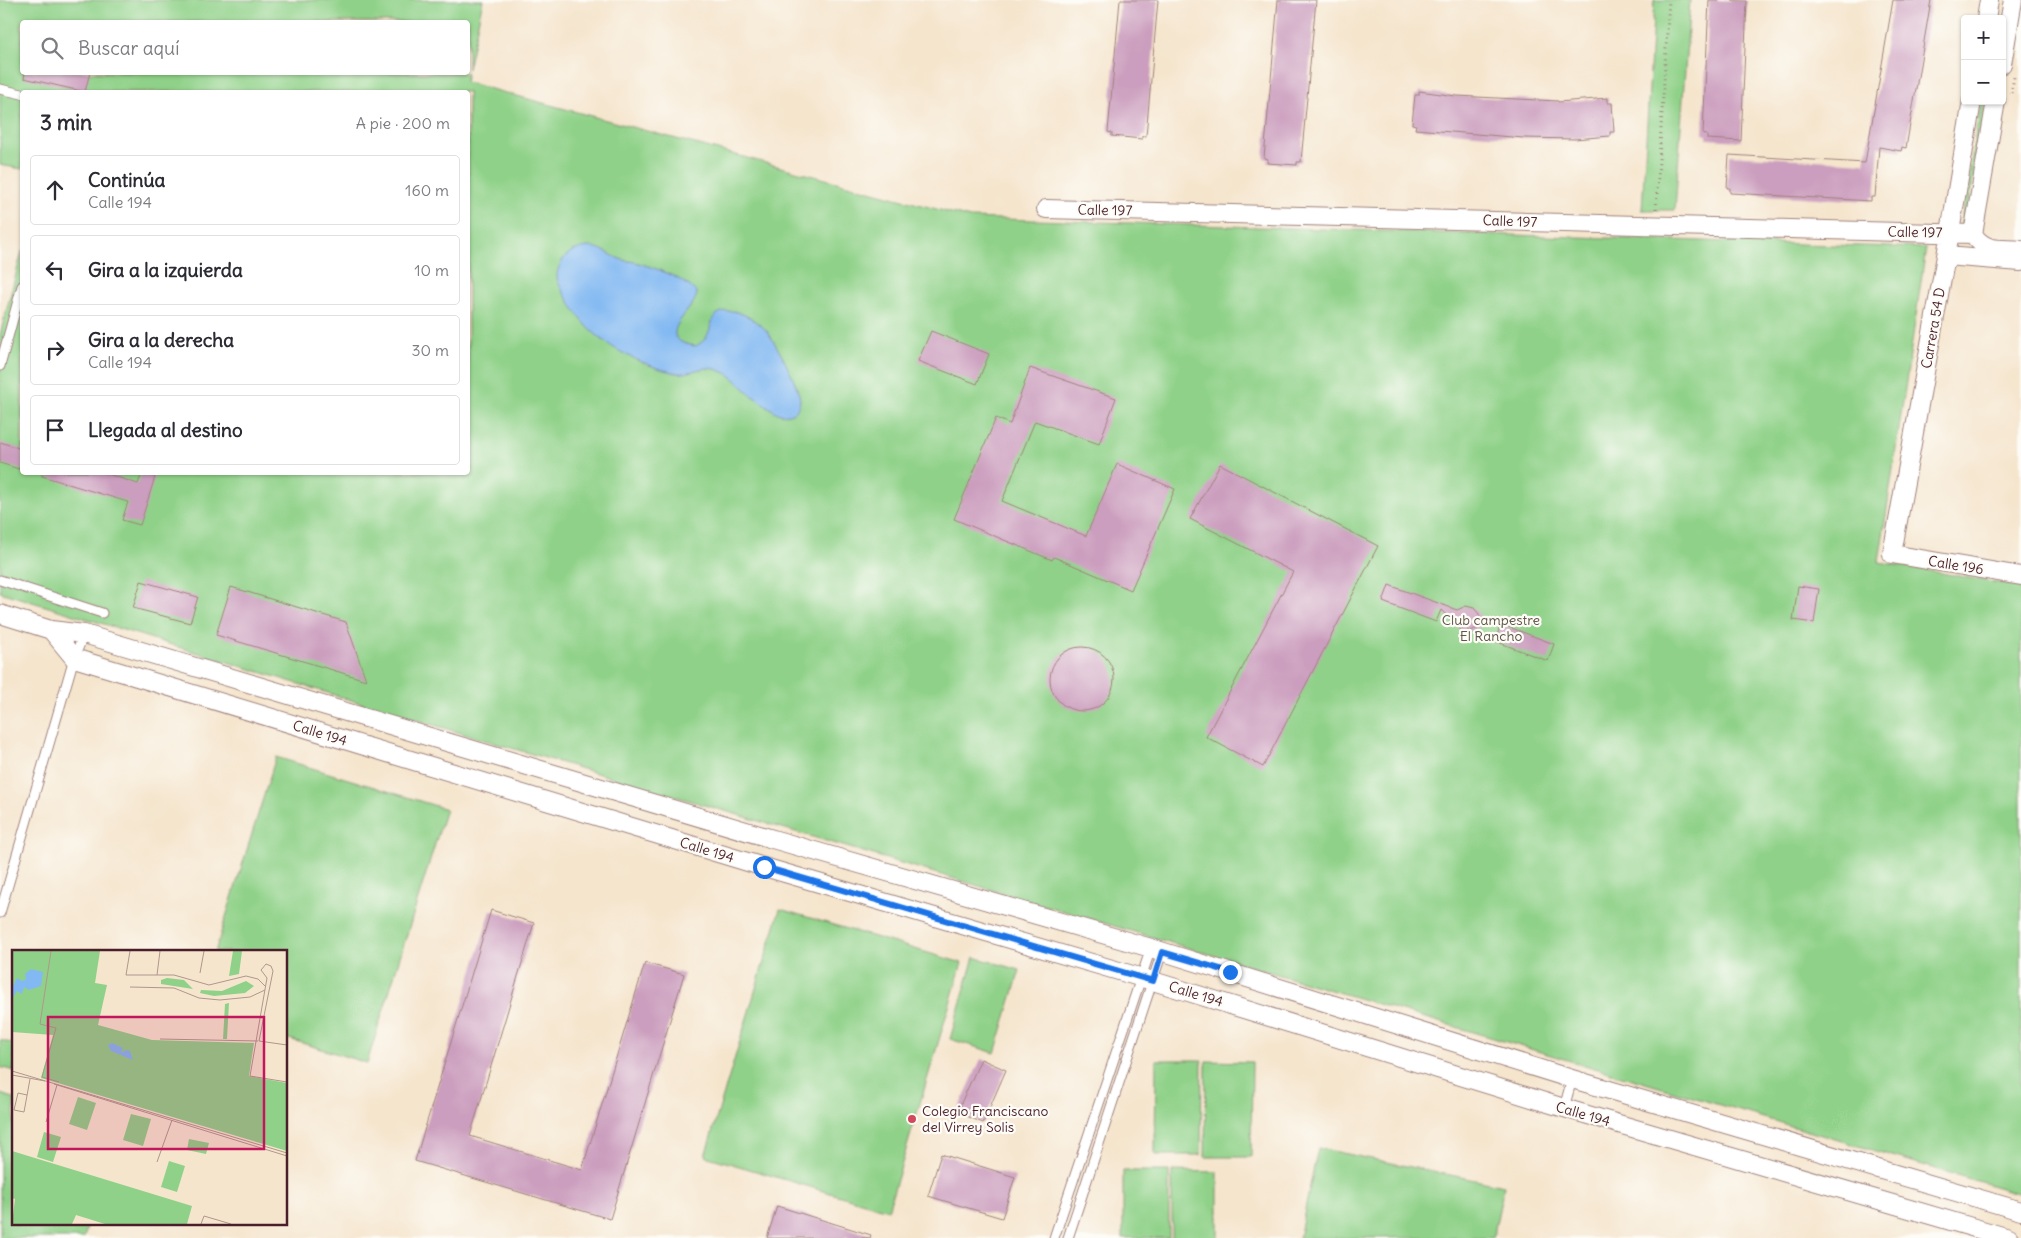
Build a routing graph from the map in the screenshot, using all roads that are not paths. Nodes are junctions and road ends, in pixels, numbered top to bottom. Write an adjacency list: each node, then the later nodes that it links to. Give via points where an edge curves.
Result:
1 (1989, 0): 3 (street)
2 (2013, 0): 4 (street)
3 (1987, 15)
4 (2003, 60)
5 (0, 89): 6 (lane)
6 (20, 94)
7 (1971, 105): 10 (street, Carrera 54 D)
8 (1996, 105): 11 (street)
9 (1046, 209): 10 (street, Calle 197)
10 (1950, 233): 11 (street, Calle 197); 13 (street, Carrera 54 D)
11 (1979, 241): 12 (street, Calle 197)
12 (2021, 250)
13 (1946, 256): 14 (street, Calle 197); 17 (street, Carrera 54 D)
14 (2021, 262)
15 (20, 293): 16 (lane)
16 (0, 366)
17 (1892, 554): 18 (street, Calle 196)
18 (2021, 576)
19 (0, 580): 20 (lane)
20 (102, 613)
21 (0, 614): 22 (street, Calle 194)
22 (51, 630): 23 (street, Calle 194); 24 (street)
23 (84, 634): 24 (lane); 26 (street, Calle 194)
24 (74, 658): 25 (lane); 27 (street, Calle 194, via 735,859)
25 (0, 912)
26 (1157, 950): 27 (lane); 28 (street, Calle 194)
27 (1147, 979): 29 (street, Calle 194); 31 (lane); 32 (lane)
28 (1572, 1080): 29 (lane); 30 (street, Calle 194)
29 (1564, 1108): 33 (street, Calle 194)
30 (2021, 1211)
31 (1054, 1238)
32 (1068, 1238)
33 (2009, 1238)

